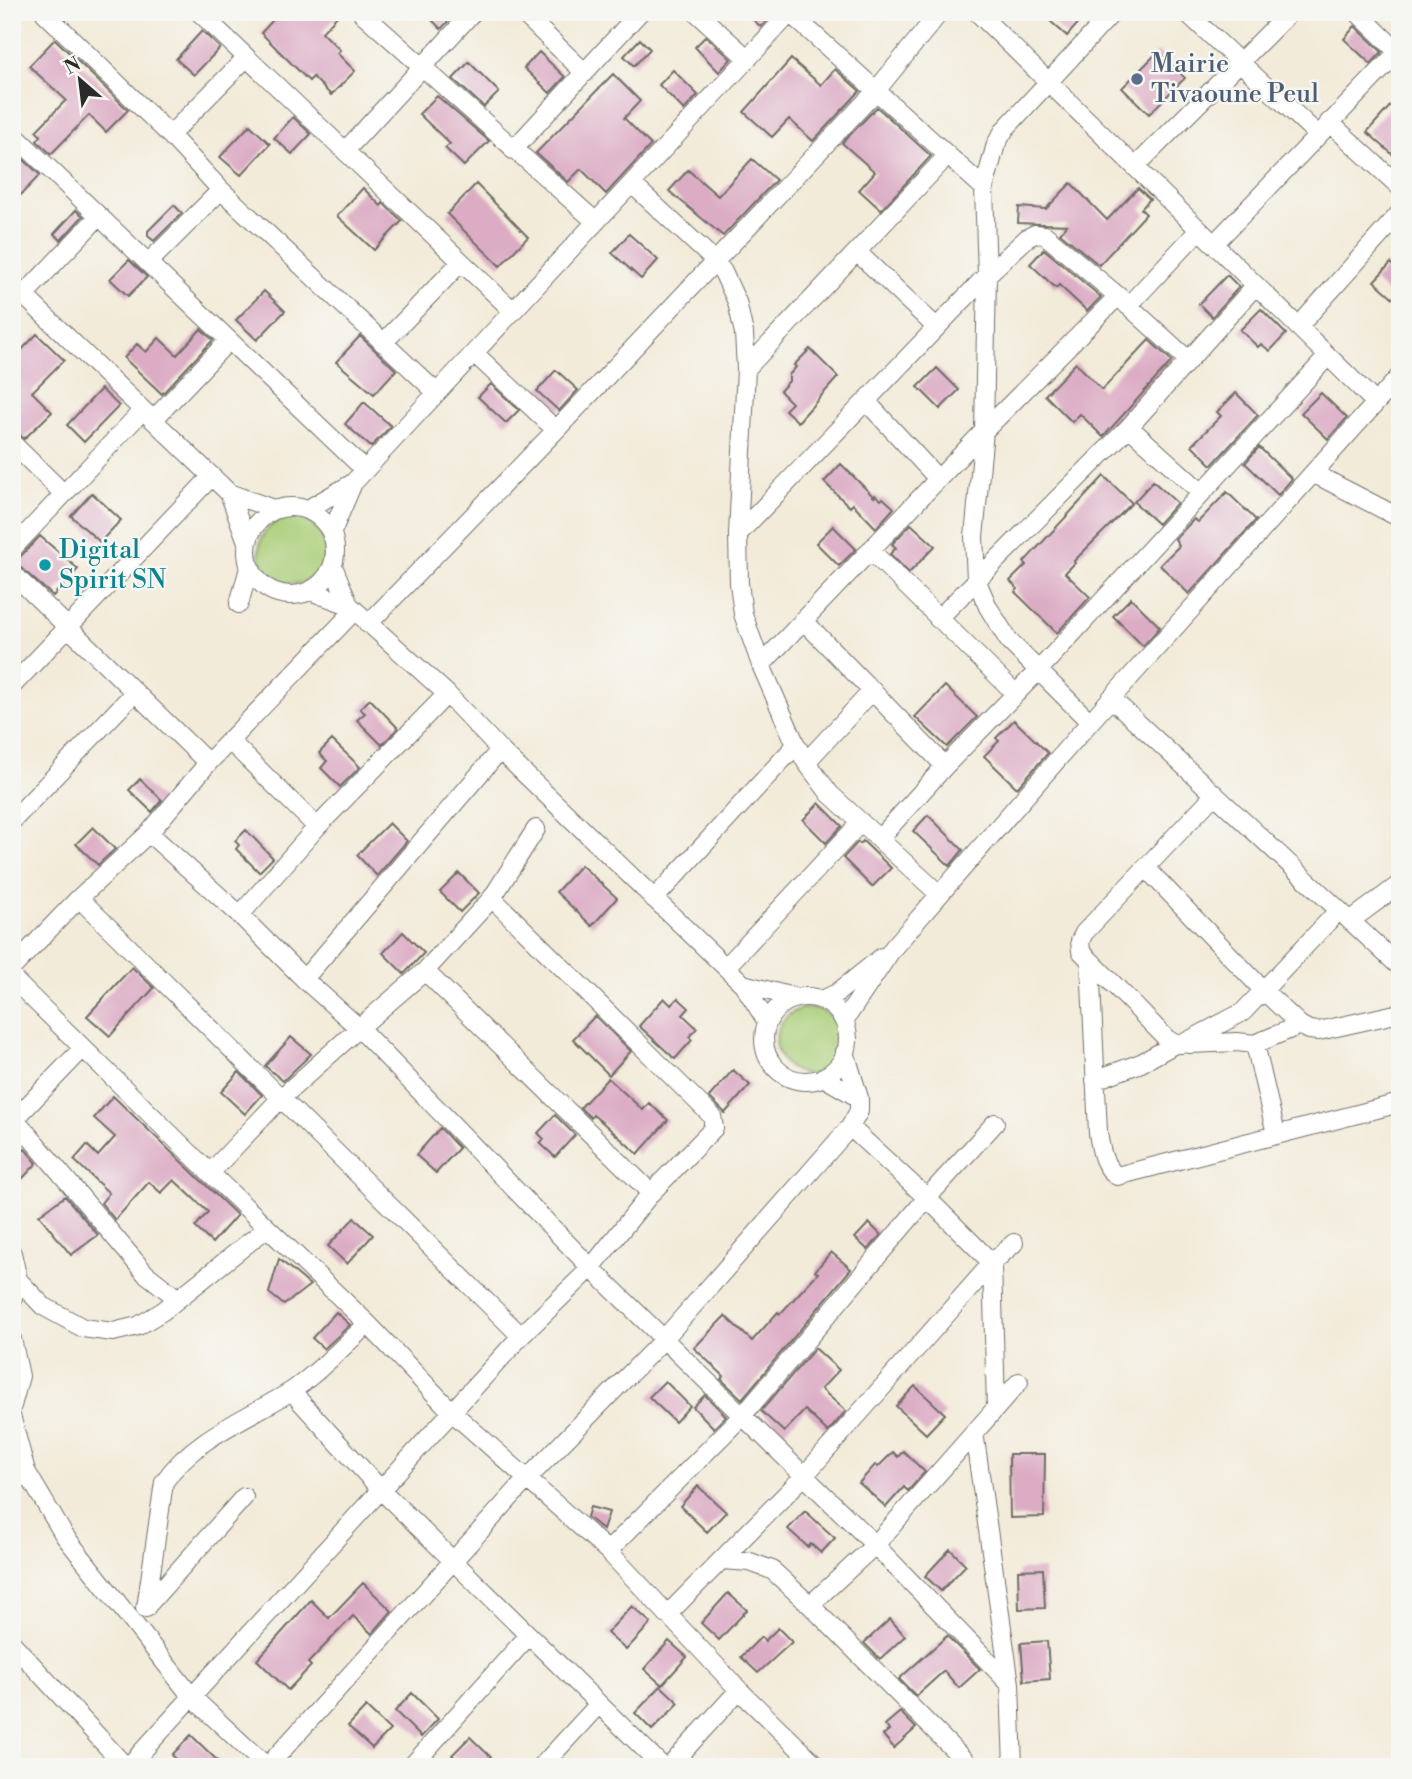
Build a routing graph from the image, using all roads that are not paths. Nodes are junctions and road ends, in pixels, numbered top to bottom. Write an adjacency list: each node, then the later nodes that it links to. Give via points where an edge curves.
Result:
1 (44, 12): 25 (street)
2 (199, 12): 16 (street)
3 (361, 12): 19 (street)
4 (473, 12): 19 (street)
5 (522, 12): 20 (street)
6 (640, 12): 20 (street)
7 (696, 12): 17 (street)
8 (940, 12): 22 (street)
9 (976, 12): 21 (street)
10 (1113, 12): 21 (street)
11 (1186, 12): 18 (street)
12 (1290, 12): 18 (street)
13 (1357, 12): 15 (street)
14 (791, 13): 17 (street); 22 (street)
15 (1399, 51): 23 (street)
16 (246, 58): 25 (street); 27 (street)
17 (747, 58): 30 (street)
18 (1238, 61): 23 (street); 29 (street)
19 (422, 67): 26 (street); 27 (street)
20 (585, 73): 26 (street)
21 (1048, 82): 29 (street); 32 (street, via 1005,129)
22 (875, 92): 28 (street); 40 (street)
23 (1324, 129): 31 (street); 38 (street)
24 (12, 133): 35 (street)
25 (170, 135): 33 (street)
26 (513, 150): 36 (street)
27 (345, 151): 41 (street)
28 (947, 156): 32 (street); 39 (street)
29 (1135, 167): 37 (street)
30 (632, 184): 36 (street); 40 (street)
31 (1400, 187)
32 (984, 188): 43 (street)
33 (221, 190): 42 (street); 51 (street)
34 (1400, 213): 49 (street)
35 (99, 216): 42 (street); 45 (street)
36 (596, 222): 47 (street)
37 (1199, 230): 38 (street); 46 (street)
38 (1214, 244): 44 (street)
39 (857, 252): 48 (street); 55 (street)
40 (714, 260): 55 (street, via 737,302); 62 (street)
41 (461, 262): 47 (street); 51 (street)
42 (148, 263): 50 (street)
43 (987, 275): 46 (street, via 1027,238 1045,235); 48 (street); 63 (street)
44 (1255, 286): 49 (street); 54 (street)
45 (18, 290): 60 (street)
46 (1123, 301): 54 (street); 63 (street)
47 (513, 311): 52 (street)
48 (936, 327): 58 (street)
49 (1298, 327): 53 (street)
50 (229, 340): 60 (street); 67 (street)
51 (383, 343): 57 (street)
52 (474, 353): 57 (street); 62 (street)
53 (1328, 356): 59 (street); 70 (street)
54 (1188, 359): 61 (street)
55 (746, 369): 76 (street)
56 (1400, 376): 59 (street)
57 (437, 393): 67 (street)
58 (866, 401): 68 (street); 76 (street)
59 (1376, 403): 65 (street)
60 (148, 415): 66 (street); 71 (street)
61 (1129, 428): 70 (street); 83 (street)
62 (556, 430): 89 (street)
63 (984, 431): 68 (street); 83 (street, via 974,537)
64 (12, 443): 71 (street)
65 (1313, 473): 74 (street); 98 (street)
66 (212, 476): 69 (street); 90 (street)
67 (359, 477): 73 (street); 75 (street)
68 (938, 479): 79 (street)
69 (229, 493): 72 (street); 77 (street)
70 (1202, 493): 92 (street)
71 (64, 494): 78 (street)
72 (273, 509): 73 (street); 77 (street, via 252,528)
73 (308, 509): 75 (street)
74 (1400, 518)
75 (332, 532): 80 (street)
76 (738, 534): 91 (street, via 743,614)
77 (247, 542): 81 (street)
78 (12, 549)
79 (870, 550): 87 (street); 88 (street)
80 (333, 566): 85 (street); 86 (street)
81 (249, 568): 84 (street); 84 (street, via 239,604)
82 (12, 573): 90 (street)
83 (976, 579): 87 (street); 92 (street, via 998,624)
84 (267, 588): 85 (street, via 281,594)
85 (310, 591): 86 (street)
86 (352, 608): 89 (street); 100 (street)
87 (938, 619): 96 (street)
88 (803, 620): 91 (street); 94 (street)
89 (368, 624): 97 (street)
90 (68, 627): 93 (street); 95 (street)
91 (761, 665): 101 (street)
92 (1038, 671): 96 (street); 99 (street)
93 (12, 686)
94 (873, 691): 103 (street); 105 (street)
95 (135, 692): 104 (street); 107 (street)
96 (1015, 693): 105 (street)
97 (447, 694): 102 (street); 109 (street)
98 (1111, 698): 99 (street); 106 (street)
99 (1090, 722): 115 (street)
100 (230, 741): 104 (street); 109 (street)
101 (796, 746): 103 (street); 118 (street)
102 (500, 750): 118 (street); 128 (street)
103 (806, 762): 108 (street, via 830,794)
104 (208, 763): 111 (street)
105 (945, 766): 112 (street)
106 (1215, 794): 113 (street); 120 (street)
107 (12, 821)
108 (861, 822): 112 (street); 125 (street)
109 (317, 827): 119 (street)
110 (536, 828): 117 (street)
111 (149, 834): 116 (street); 119 (street)
112 (879, 839): 115 (street)
113 (1147, 869): 122 (street, via 1084,933 1081,951); 130 (street)
114 (1400, 884): 120 (street)
115 (939, 894): 121 (street)
116 (79, 898): 124 (street); 144 (street)
117 (492, 898): 126 (street); 152 (street, via 712,1116 714,1128)
118 (654, 899): 125 (street)
119 (240, 915): 128 (street)
120 (1344, 916): 123 (street); 130 (street)
121 (893, 948): 132 (street); 134 (street)
122 (1090, 961): 138 (street, via 1167,1039); 143 (street)
123 (1400, 967)
124 (12, 968)
125 (726, 968): 129 (street)
126 (425, 971): 137 (street); 152 (street)
127 (12, 978): 140 (street)
128 (304, 979): 137 (street)
129 (743, 984): 131 (street); 135 (street)
130 (1264, 991): 136 (street); 138 (street, via 1243,1012)
131 (797, 998): 132 (street); 135 (street, via 774,1011)
132 (822, 1000): 134 (street)
133 (1400, 1013): 136 (street, via 1319,1031)
134 (844, 1021): 141 (street, via 848,1036)
135 (767, 1022): 142 (street, via 764,1044 777,1070 800,1080)
136 (1300, 1025): 139 (street)
137 (359, 1028): 144 (street); 158 (street)
138 (1178, 1044): 139 (street); 143 (street)
139 (1255, 1044): 150 (street)
140 (83, 1048): 147 (street); 151 (street)
141 (845, 1052): 142 (street); 145 (street)
142 (823, 1077): 145 (street)
143 (1094, 1080): 150 (street, via 1103,1159 1117,1176)
144 (281, 1098): 151 (street); 163 (street)
145 (859, 1098): 149 (street, via 859,1111)
146 (1400, 1103): 150 (street)
147 (13, 1121): 160 (street, via 145,1273)
148 (995, 1123): 153 (street)
149 (850, 1127): 153 (street); 165 (street)
150 (1276, 1135)
151 (210, 1173): 154 (street)
152 (651, 1193): 158 (street)
153 (927, 1198): 157 (street); 171 (street)
154 (267, 1228): 160 (street); 162 (street)
155 (1014, 1243): 157 (street)
156 (12, 1253): 159 (street)
157 (992, 1263): 169 (street); 175 (street)
158 (591, 1268): 163 (street); 165 (street)
159 (18, 1280): 160 (street, via 43,1306 83,1328 113,1332 138,1326); 161 (street)
160 (178, 1299)
161 (12, 1301)
162 (368, 1324): 167 (street); 170 (street)
163 (521, 1336): 170 (street)
164 (12, 1339): 168 (street, via 20,1376)
165 (663, 1340): 171 (street); 176 (street)
166 (1019, 1382): 169 (street)
167 (293, 1390): 178 (street); 185 (street, via 205,1442 173,1468 164,1482)
168 (12, 1406)
169 (996, 1408): 173 (street)
170 (452, 1412): 176 (street); 178 (street)
171 (742, 1416): 175 (street); 181 (street)
172 (12, 1419): 174 (street)
173 (974, 1432): 180 (street); 190 (street)
174 (26, 1471): 177 (street); 187 (street, via 64,1535)
175 (803, 1477): 180 (street); 183 (street)
176 (527, 1479): 181 (street); 182 (street)
177 (12, 1487)
178 (381, 1490): 182 (street); 192 (street)
179 (244, 1497): 185 (street)
180 (875, 1545): 184 (street); 190 (street)
181 (608, 1551): 186 (street)
182 (453, 1560): 188 (street); 196 (street)
183 (722, 1560): 184 (street, via 772,1570); 186 (street)
184 (810, 1605): 201 (street)
185 (146, 1608): 187 (street)
186 (667, 1615): 191 (street)
187 (132, 1624): 192 (street)
188 (529, 1635): 193 (street); 197 (street)
189 (12, 1643): 195 (street)
190 (1010, 1684): 202 (street)
191 (739, 1690): 194 (street); 200 (street)
192 (192, 1698): 195 (street); 196 (street)
193 (599, 1704): 198 (street); 199 (street)
194 (809, 1764)
195 (127, 1767)
196 (267, 1767)
197 (411, 1767)
198 (541, 1767)
199 (663, 1767)
200 (669, 1767)
201 (971, 1767)
202 (1013, 1767)

